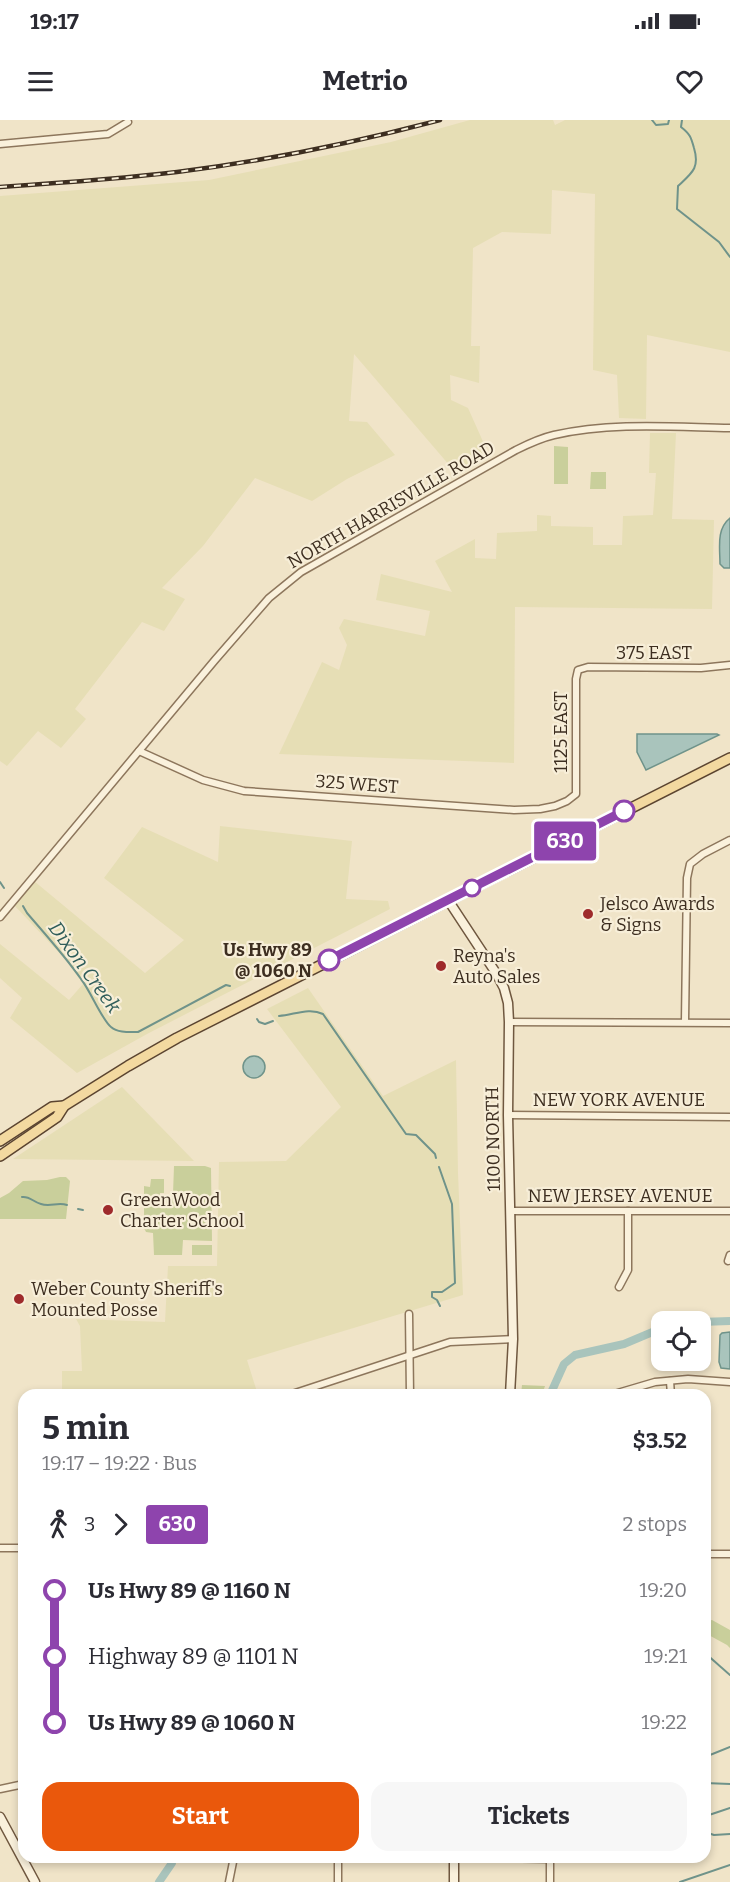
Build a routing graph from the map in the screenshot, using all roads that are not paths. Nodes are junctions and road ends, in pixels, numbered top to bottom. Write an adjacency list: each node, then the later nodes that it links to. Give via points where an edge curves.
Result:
1 (128, 122): 2 (street, via 108,134)
2 (0, 144)
3 (730, 428): 6 (street, NORTH HARRISVILLE ROAD, via 589,428 552,435 516,450 289,580 269,598)
4 (730, 665): 5 (street, 375 EAST)
5 (578, 670): 8 (street, 1125 EAST)
6 (139, 751): 8 (street, 325 WEST, via 203,780 244,791 514,810 555,806); 11 (street, NORTH HARRISVILLE ROAD)
7 (730, 758): 10 (main road)
8 (576, 794)
9 (730, 840): 13 (street, via 690,864)
10 (448, 900): 12 (street, 1100 NORTH, via 504,988); 15 (main road, via 177,1038)
11 (0, 917)
12 (510, 1022): 13 (street); 16 (street, 1100 NORTH)
13 (685, 1022): 14 (street)
14 (730, 1023)
15 (64, 1106): 18 (main road, via 52,1107); 19 (main road, via 57,1117)
16 (508, 1115): 17 (street, NEW YORK AVENUE); 21 (street, 1100 NORTH)
17 (730, 1117)
18 (0, 1141)
19 (0, 1156)
20 (628, 1210): 21 (street, NEW JERSEY AVENUE); 22 (street, NEW JERSEY AVENUE); 23 (street, via 628,1270)
21 (511, 1211): 25 (street, 1100 NORTH)
22 (730, 1211)
23 (619, 1287)
24 (409, 1314): 26 (street)
25 (513, 1339): 26 (street, via 460,1340); 31 (street, 1100 NORTH)
26 (409, 1354): 29 (street); 30 (street)
27 (670, 1381): 28 (street); 32 (street); 33 (street)
28 (730, 1382)
29 (313, 1389)
30 (410, 1389)
31 (510, 1389)
32 (631, 1389)
33 (671, 1389)
34 (0, 1548): 35 (street)
35 (18, 1548)
36 (711, 1554): 37 (street)
37 (730, 1554)
38 (18, 1785): 39 (street)
39 (0, 1789)
40 (0, 1817): 41 (street)
41 (18, 1850)
42 (25, 1863): 47 (street)
43 (233, 1863): 48 (street)
44 (338, 1863): 49 (street)
45 (454, 1863): 50 (street)
46 (550, 1863): 51 (street)
47 (35, 1882)
48 (229, 1882)
49 (338, 1882)
50 (454, 1882)
51 (550, 1882)

